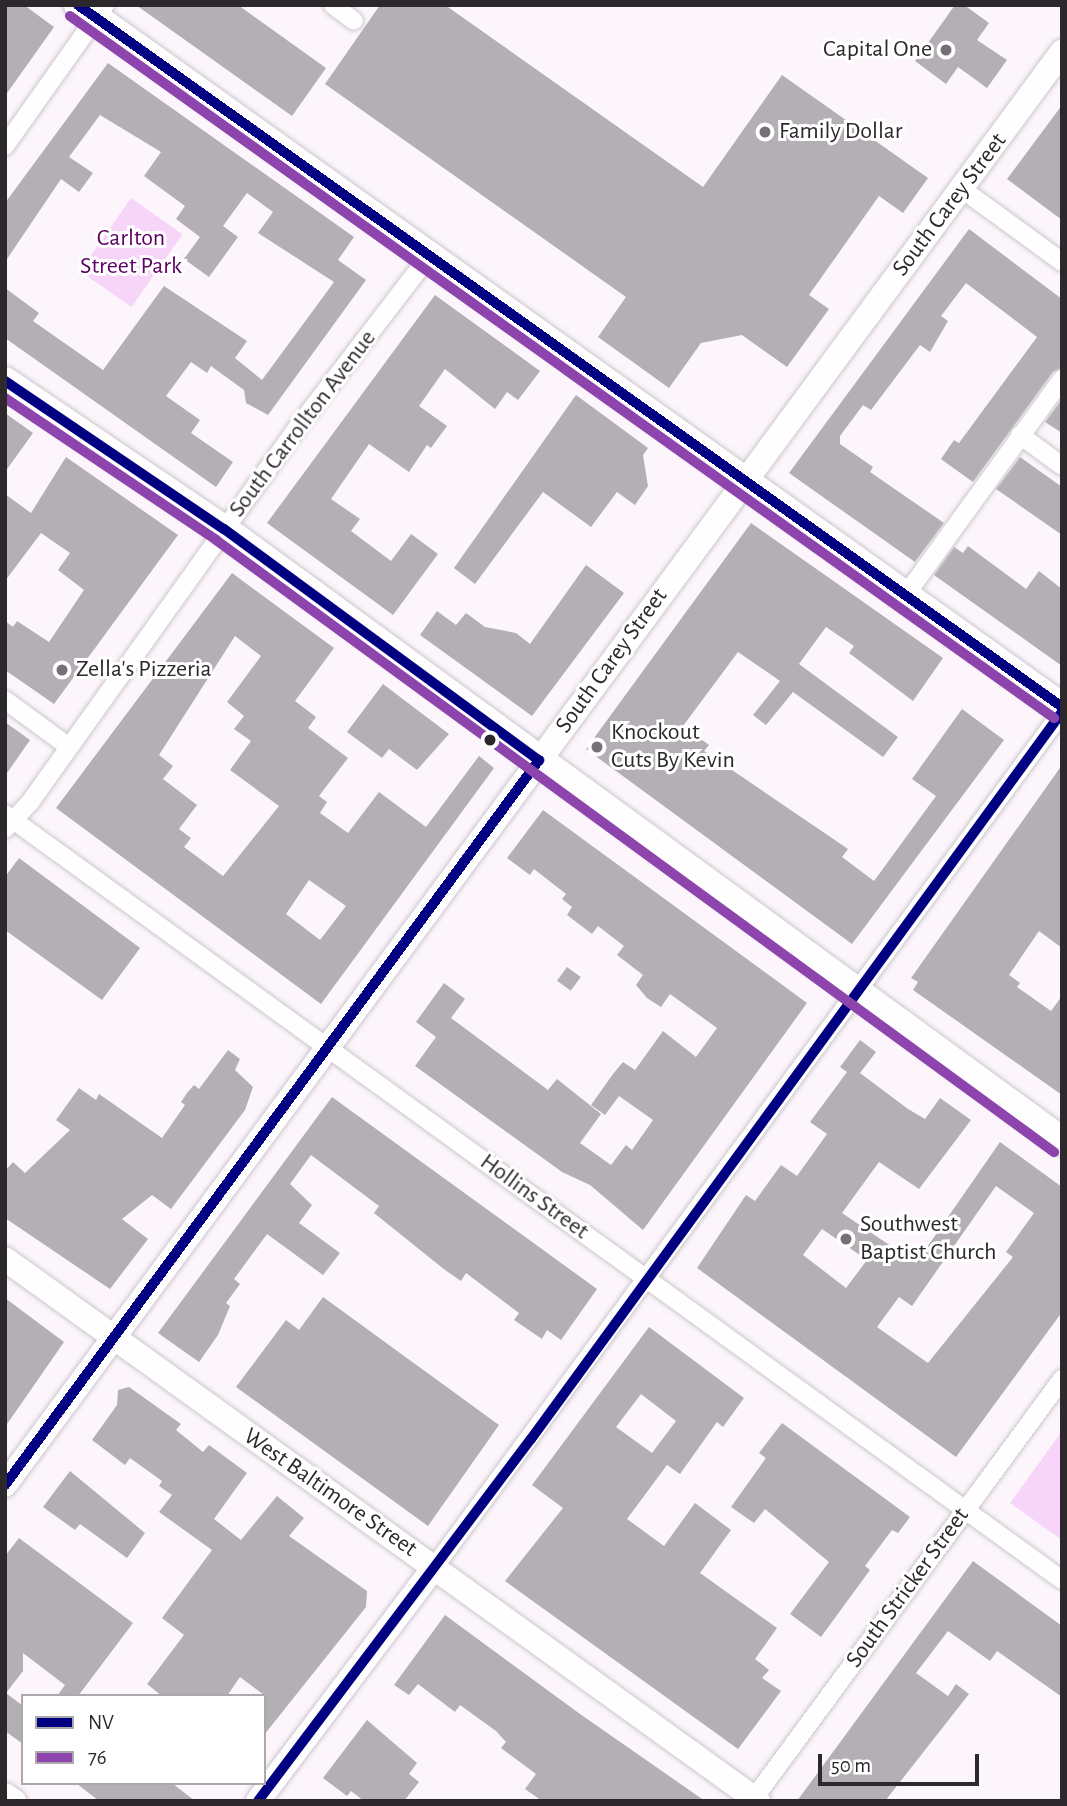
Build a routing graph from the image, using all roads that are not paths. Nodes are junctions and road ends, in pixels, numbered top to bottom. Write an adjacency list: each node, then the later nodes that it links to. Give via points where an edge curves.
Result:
1 (333, 5): 3 (street)
2 (93, 10): 5 (street); 7 (main road)
3 (354, 21)
4 (1062, 52): 6 (main road, South Carey Street)
5 (5, 146)
6 (962, 189): 8 (street); 13 (main road, South Carey Street)
7 (429, 256): 13 (main road); 14 (street, South Carrollton Avenue)
8 (1062, 262)
9 (1062, 379): 11 (street)
10 (5, 381): 14 (main road)
11 (1020, 435): 12 (street); 15 (street)
12 (1062, 466)
13 (744, 481): 15 (main road); 19 (main road, South Carey Street)
14 (224, 529): 18 (street, South Carrollton Avenue); 19 (main road)
15 (905, 596): 17 (main road)
16 (5, 699): 18 (street)
17 (1062, 710): 21 (street)
18 (69, 747): 20 (street, South Carrollton Avenue)
19 (539, 760): 21 (main road); 22 (main road, South Carey Street)
20 (8, 821): 22 (street, Hollins Street)
21 (856, 993): 23 (main road); 25 (street)
22 (327, 1048): 25 (street, Hollins Street); 26 (main road, South Carey Street)
23 (1062, 1141)
24 (5, 1259): 26 (main road, West Baltimore Street)
25 (649, 1280): 29 (street, Hollins Street); 30 (street)
26 (114, 1337): 28 (main road, South Carey Street); 30 (main road, West Baltimore Street)
27 (1062, 1379): 29 (street, South Stricker Street)
28 (5, 1485)
29 (965, 1510): 31 (street, Hollins Street); 33 (street, South Stricker Street)
30 (435, 1566): 33 (main road, West Baltimore Street); 35 (main road)
31 (1062, 1580)
32 (5, 1795): 34 (main road)
33 (755, 1800)
34 (14, 1801)
35 (258, 1801)

